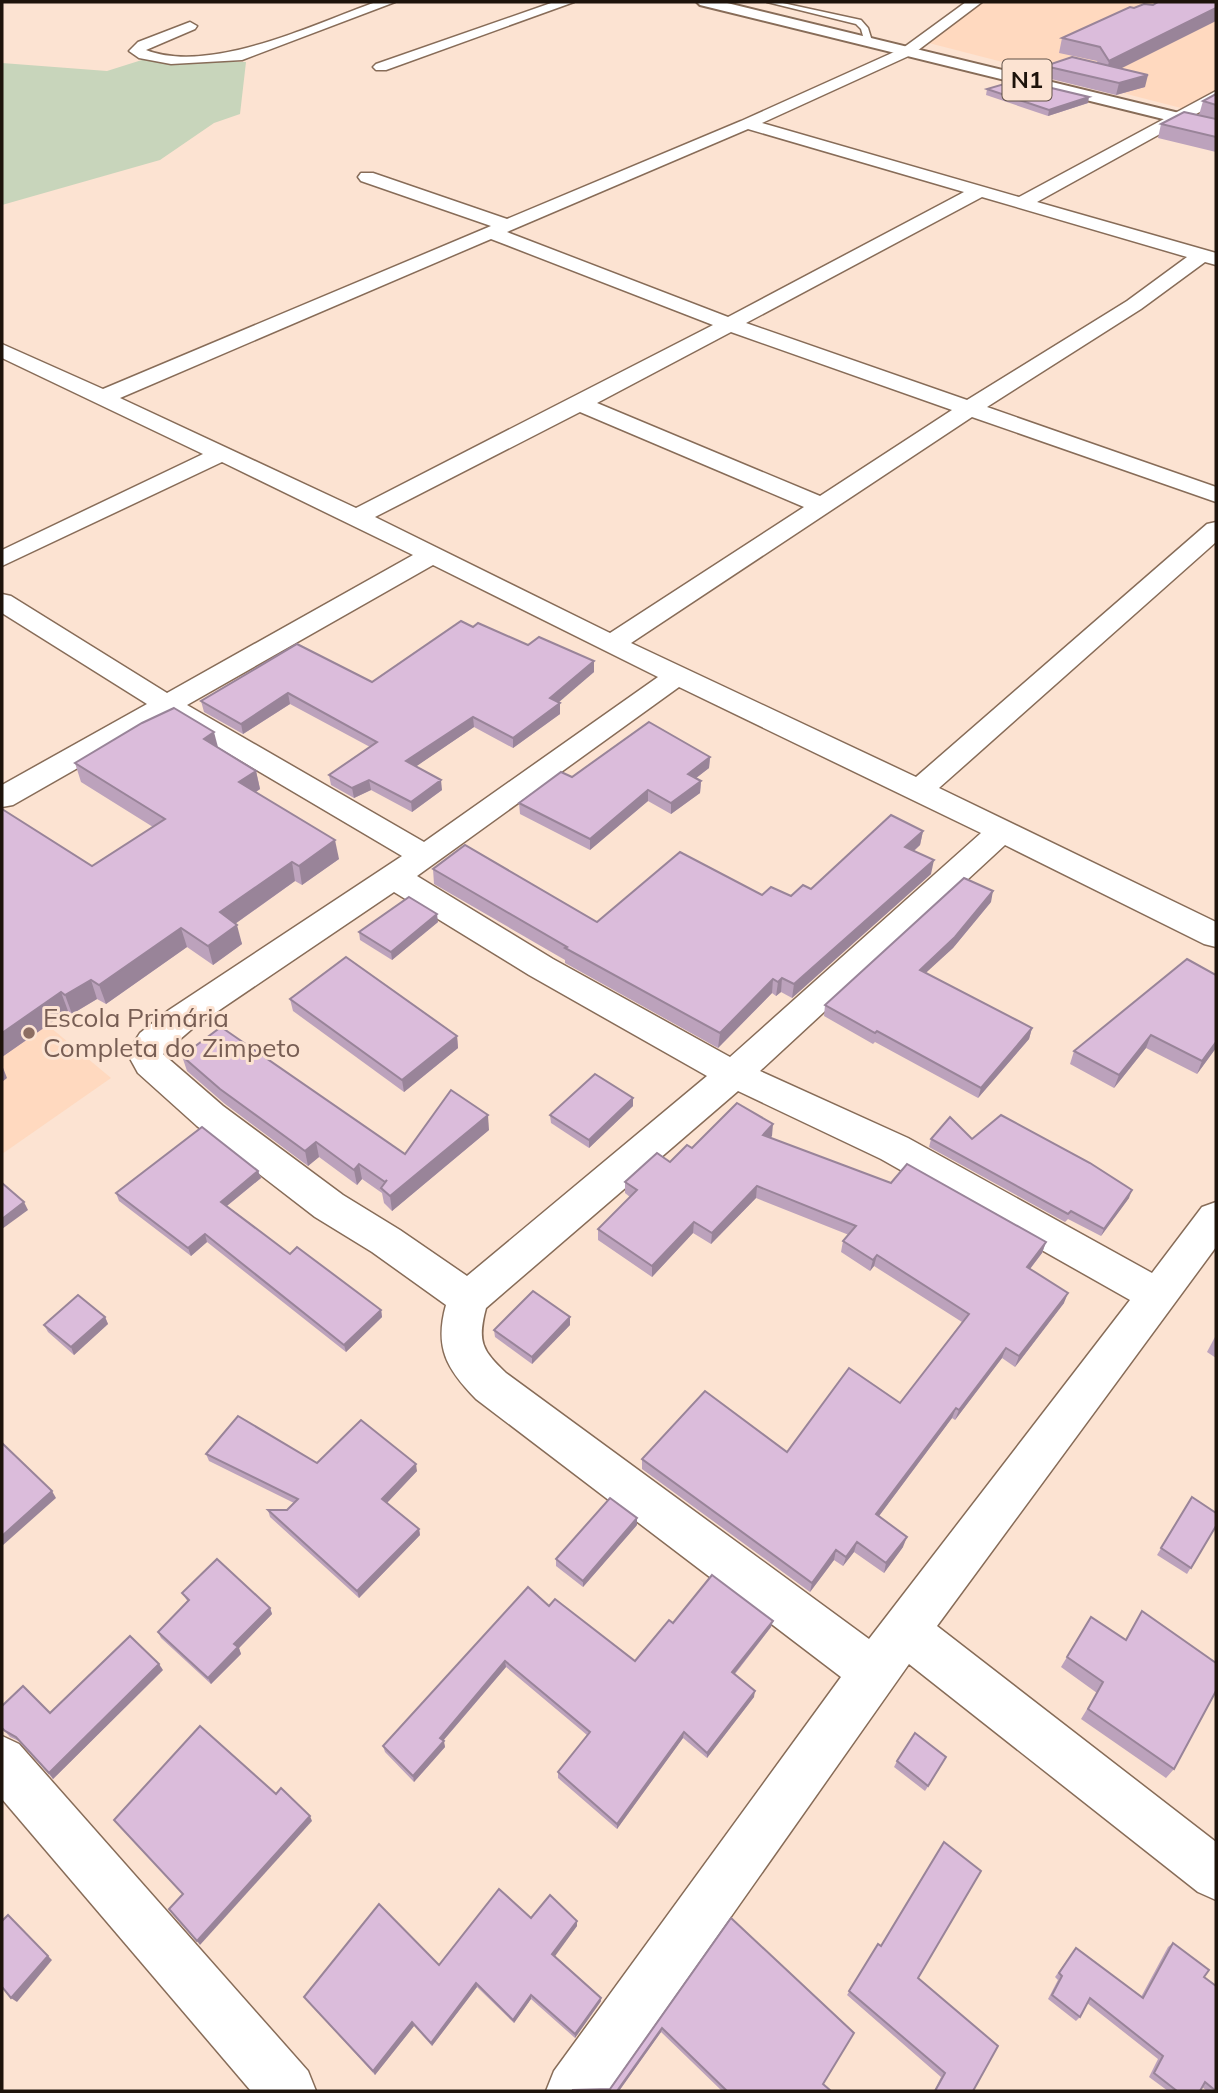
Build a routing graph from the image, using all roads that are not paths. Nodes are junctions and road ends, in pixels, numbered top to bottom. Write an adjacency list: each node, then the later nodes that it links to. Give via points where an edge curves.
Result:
1 (388, 2): 7 (street, via 242,56 171,58 136,51)
2 (567, 2): 10 (street)
3 (706, 2): 4 (lane); 8 (highway, N1)
4 (713, 2)
5 (770, 2): 8 (lane, via 858,22)
6 (975, 2): 9 (street)
7 (190, 26)
8 (868, 41): 9 (highway, N1)
9 (908, 51): 12 (highway, N1); 13 (street)
10 (382, 67)
11 (1216, 96): 12 (street)
12 (1180, 118): 14 (highway, N1); 17 (street)
13 (747, 124): 16 (street); 18 (street)
14 (1216, 127)
15 (367, 177): 18 (street)
16 (978, 192): 17 (street); 20 (street)
17 (1018, 204): 19 (street)
18 (502, 230): 20 (street); 24 (street)
19 (1209, 257): 26 (street)
20 (729, 324): 25 (street); 26 (street)
21 (2, 351): 22 (street)
22 (29, 364): 23 (street); 24 (street)
23 (2, 375)
24 (103, 397): 27 (street)
25 (579, 404): 29 (street); 30 (street)
26 (970, 408): 28 (street); 29 (street)
27 (223, 453): 30 (street); 33 (street)
28 (1216, 495)
29 (823, 506): 35 (street)
30 (356, 517): 32 (street)
31 (1216, 529): 38 (street)
32 (432, 555): 35 (street); 37 (street)
33 (2, 559)
34 (2, 602): 37 (street)
35 (611, 644): 36 (street)
36 (678, 675): 38 (street); 41 (street)
37 (169, 706): 39 (street); 41 (street)
38 (919, 790): 40 (street)
39 (2, 798)
40 (1001, 832): 43 (street); 44 (street)
41 (425, 856): 42 (street)
42 (394, 877): 44 (street, via 541,967); 47 (street, via 181,1019 145,1053 150,1064 210,1116 329,1206)
43 (1216, 936)
44 (733, 1075): 46 (street, via 833,1117 939,1171); 47 (street)
45 (1216, 1218): 46 (street)
46 (1158, 1296): 48 (street)
47 (468, 1299): 49 (street, via 459,1327 465,1361 491,1386)
48 (905, 1631): 49 (street); 51 (street)
49 (874, 1672): 53 (street)
50 (2, 1761): 52 (street)
51 (1216, 1874)
52 (288, 2091)
53 (573, 2091)

